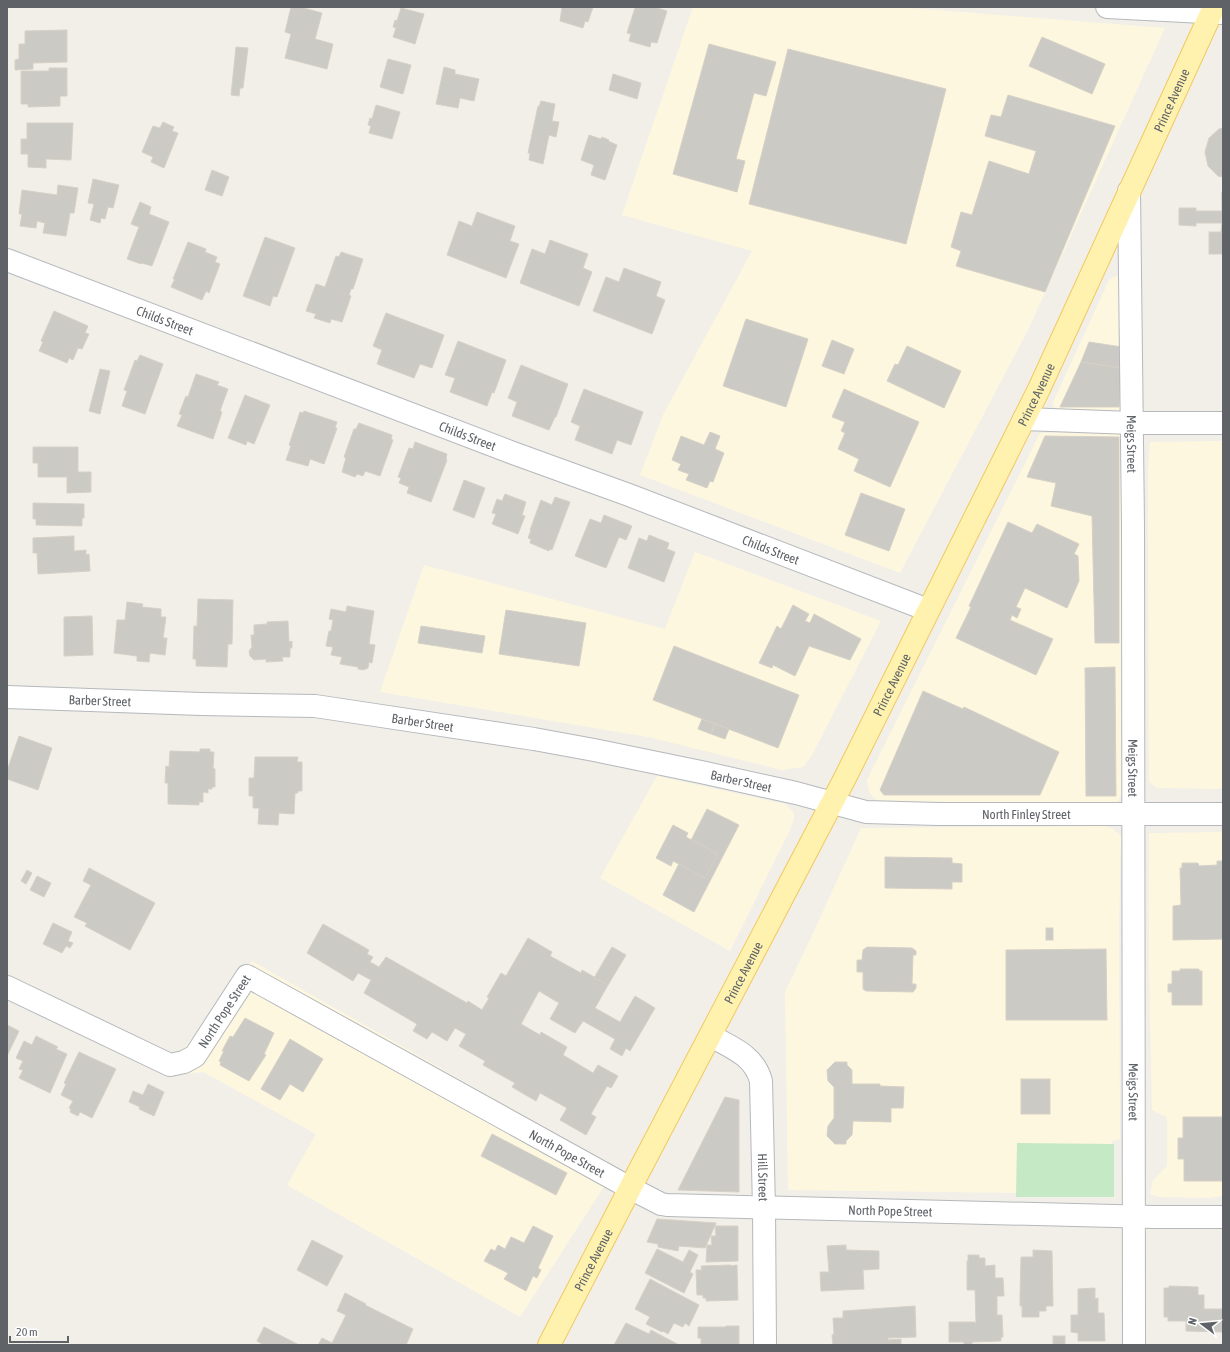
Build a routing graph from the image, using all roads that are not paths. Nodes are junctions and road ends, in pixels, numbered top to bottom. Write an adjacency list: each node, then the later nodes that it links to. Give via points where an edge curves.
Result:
1 (1107, 7): 2 (street)
2 (1216, 11): 3 (main road, Prince Avenue)
3 (1129, 192): 5 (main road, Prince Avenue); 6 (street, Meigs Street)
4 (7, 260): 8 (street, Childs Street)
5 (1024, 418): 6 (street); 8 (main road, Prince Avenue)
6 (1132, 423): 7 (street); 11 (street, Meigs Street)
7 (1223, 423)
8 (928, 610): 10 (main road, Prince Avenue)
9 (7, 697): 10 (street, Barber Street, via 315,706 594,750)
10 (832, 802): 11 (street, North Finley Street, via 866,812); 14 (main road, Prince Avenue)
11 (1132, 814): 12 (street, North Finley Street); 17 (street, Meigs Street)
12 (1223, 814)
13 (7, 987): 15 (street, North Pope Street, via 170,1065 196,1056 247,976)
14 (711, 1036): 15 (main road, Prince Avenue); 16 (street, Hill Street, via 749,1059 758,1071 761,1081)
15 (630, 1188): 16 (street, North Pope Street, via 667,1205); 19 (main road, Prince Avenue)
16 (764, 1208): 17 (street, North Pope Street); 20 (street, Hill Street)
17 (1134, 1216): 18 (street, North Pope Street); 21 (street, Meigs Street)
18 (1223, 1217)
19 (549, 1345)
20 (765, 1345)
21 (1134, 1345)

